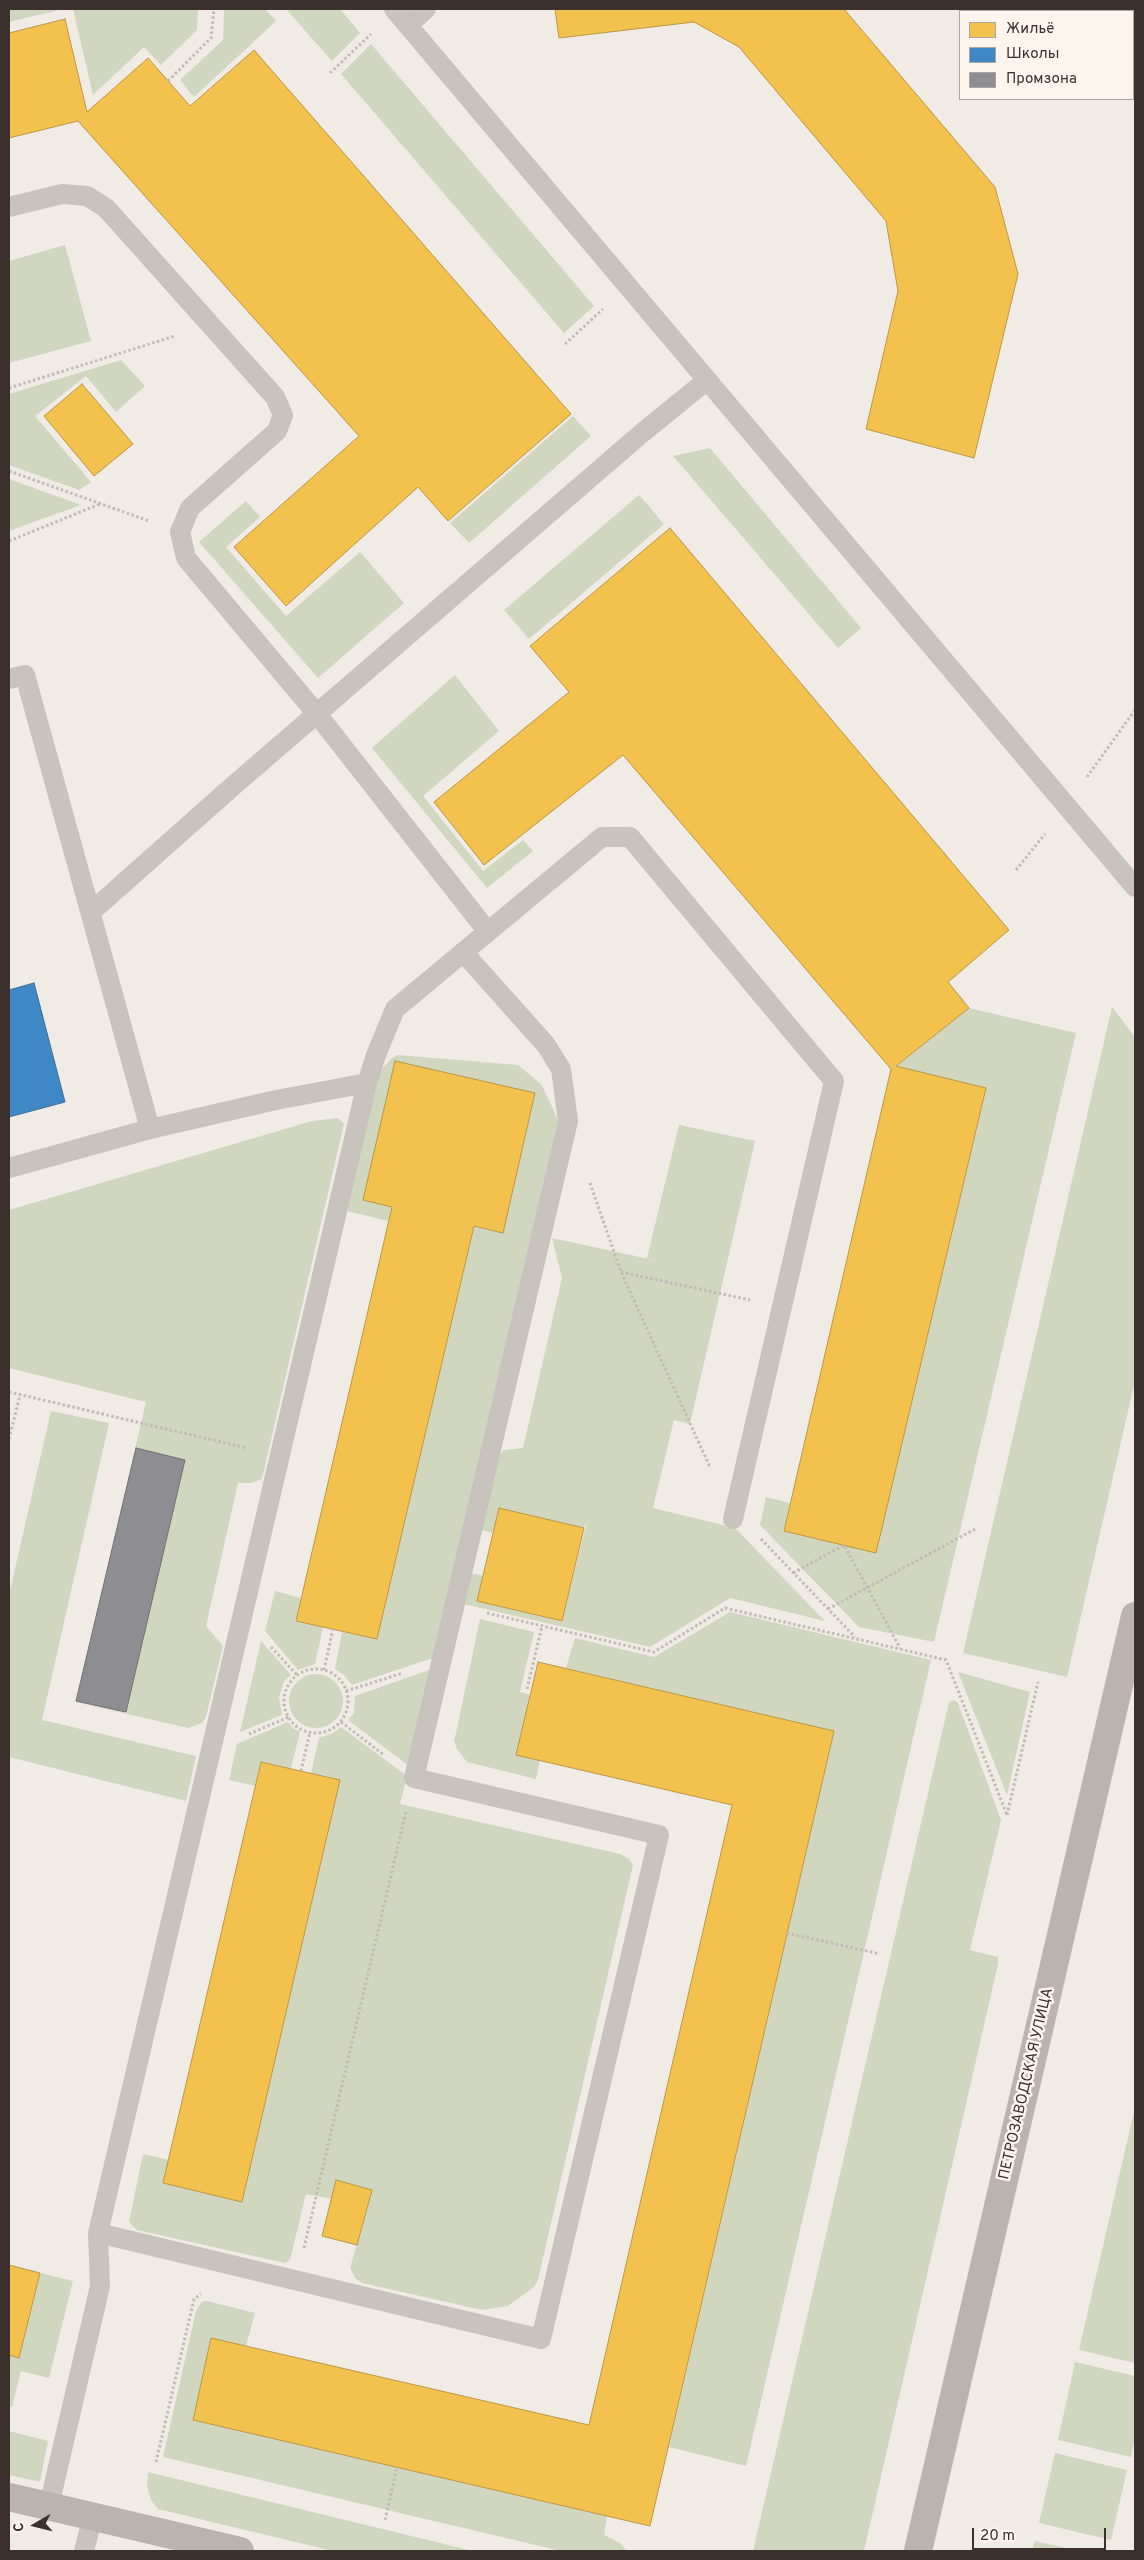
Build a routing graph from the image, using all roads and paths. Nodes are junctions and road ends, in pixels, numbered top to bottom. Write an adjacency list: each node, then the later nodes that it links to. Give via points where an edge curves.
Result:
1 (214, 9): 7 (path, via 211,38)
2 (394, 9): 4 (lane)
3 (426, 9): 4 (lane)
4 (408, 25): 12 (lane)
5 (371, 34): 6 (path)
6 (330, 73)
7 (168, 81)
8 (9, 207): 10 (lane, via 62,194 87,196 106,208)
9 (604, 308): 11 (path)
10 (210, 325): 13 (path); 16 (lane, via 275,396 282,415 277,431 190,508)
11 (565, 344)
12 (706, 381): 19 (lane); 20 (lane)
13 (9, 388)
14 (9, 471): 15 (path)
15 (101, 504): 16 (path); 17 (path)
16 (180, 532): 19 (lane, via 186,558)
17 (9, 541)
18 (9, 679): 21 (lane, via 25,674)
19 (317, 714): 21 (lane); 22 (lane)
20 (1135, 887)
21 (91, 912): 25 (lane)
22 (488, 932): 23 (lane); 29 (lane, via 602,837 630,837 834,1081)
23 (463, 952): 24 (lane, via 395,1009); 38 (lane, via 546,1045 561,1069 568,1121)
24 (367, 1083): 25 (lane); 33 (lane)
25 (150, 1129): 26 (lane)
26 (9, 1168)
27 (587, 1174): 28 (path)
28 (621, 1272): 29 (path); 34 (path)
29 (782, 1307): 34 (lane)
30 (9, 1392): 31 (path)
31 (20, 1395): 32 (path); 33 (path)
32 (9, 1439)
33 (280, 1456): 56 (lane)
34 (733, 1519): 36 (path, via 752,1530)
35 (977, 1528): 37 (path)
36 (793, 1573): 37 (path, via 844,1545); 39 (path)
37 (868, 1588): 39 (path); 44 (path)
38 (454, 1606): 41 (path); 45 (lane)
39 (828, 1609): 43 (path)
40 (1135, 1616): 67 (street, ПЕТРОЗАВОДСКАЯ УЛИЦА)
41 (542, 1626): 43 (path, via 654,1652 725,1608); 48 (path)
42 (333, 1630): 46 (path)
43 (856, 1638): 44 (path)
44 (900, 1649): 47 (path, via 946,1660 1007,1815)
45 (441, 1661): 49 (path); 53 (lane)
46 (324, 1670): 49 (path, via 338,1678); 51 (path, via 298,1676 284,1698 289,1718)
47 (1038, 1682)
48 (526, 1689)
49 (346, 1692): 50 (path, via 348,1702)
50 (341, 1722): 51 (path, via 324,1732); 53 (path)
51 (310, 1732): 52 (path)
52 (301, 1771)
53 (414, 1778): 57 (path); 57 (lane, via 659,1835 589,2136 541,2339)
54 (788, 1933): 55 (path)
55 (880, 1954)
56 (98, 2233): 57 (lane); 62 (lane, via 100,2286)
57 (296, 2280)
58 (204, 2293): 59 (path, via 194,2299)
59 (156, 2462)
60 (397, 2468): 64 (path)
61 (9, 2497): 62 (street)
62 (49, 2506): 63 (street)
63 (93, 2516): 65 (lane); 66 (street)
64 (385, 2520)
65 (84, 2551)
66 (240, 2551)
67 (918, 2551)

